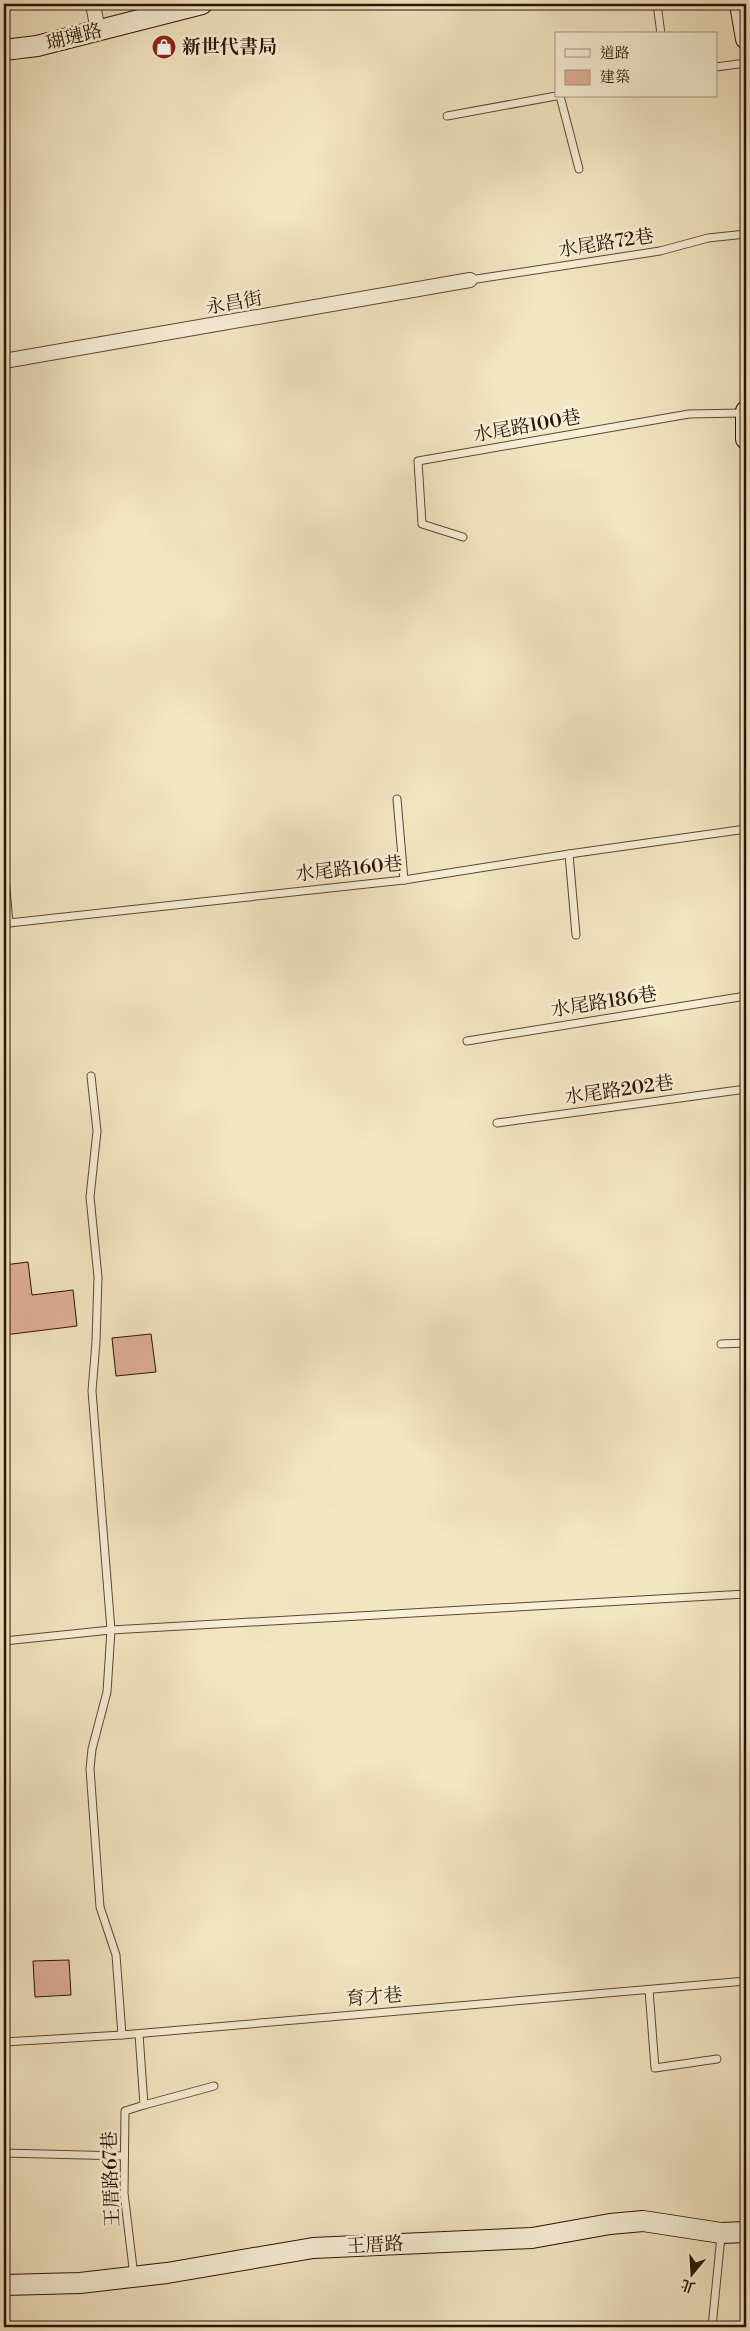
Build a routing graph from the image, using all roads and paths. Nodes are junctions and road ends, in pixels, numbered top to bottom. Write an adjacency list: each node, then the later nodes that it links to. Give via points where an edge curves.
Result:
1 (93, 4): 5 (street)
2 (202, 4): 5 (street, 瑚璉路)
3 (657, 4): 6 (lane)
4 (740, 4): 7 (street)
5 (98, 31): 8 (street, 瑚璉路, via 37,46)
6 (661, 32)
7 (746, 39)
8 (4, 50)
9 (746, 63): 10 (lane)
10 (718, 68)
11 (555, 96): 13 (lane)
12 (561, 98): 14 (lane)
13 (447, 116)
14 (579, 169)
15 (746, 234): 16 (lane, 水尾路72巷, via 708,238 660,251)
16 (470, 280): 17 (street, 永昌街)
17 (4, 361)
18 (746, 412): 19 (street); 20 (lane, 水尾路100巷, via 690,414 418,461 422,524)
19 (746, 440)
20 (462, 537)
21 (397, 799): 25 (lane)
22 (746, 829): 23 (lane, 水尾路160巷)
23 (569, 854): 25 (lane, 水尾路160巷); 26 (lane)
24 (4, 867): 25 (lane, 水尾路160巷, via 10,923)
25 (404, 880)
26 (576, 935)
27 (746, 996): 28 (lane, 水尾路186巷)
28 (467, 1041)
29 (91, 1076): 35 (lane, via 97,1131 90,1197 98,1277 92,1391)
30 (746, 1089): 31 (lane, 水尾路202巷)
31 (497, 1123)
32 (746, 1343): 33 (lane)
33 (721, 1344)
34 (746, 1594): 35 (lane)
35 (111, 1630): 36 (lane); 40 (lane, via 106,1692 90,1769 100,1907 116,1955)
36 (4, 1640)
37 (746, 1982): 38 (lane, 育才巷)
38 (649, 1990): 39 (lane, 育才巷); 42 (lane, via 655,2068)
39 (139, 2034): 40 (lane, 育才巷); 44 (lane)
40 (122, 2035): 41 (lane, 育才巷)
41 (4, 2042)
42 (717, 2059)
43 (214, 2086): 44 (lane)
44 (144, 2105): 46 (lane, 王厝路67巷, via 124,2111)
45 (4, 2153): 46 (lane)
46 (124, 2156): 49 (lane, 王厝路67巷, via 124,2193)
47 (746, 2232): 48 (street, 王厝路)
48 (721, 2233): 49 (street, 王厝路, via 643,2221 532,2238 313,2248); 51 (lane)
49 (134, 2277): 50 (street, 王厝路)
50 (4, 2285)
51 (712, 2327)

